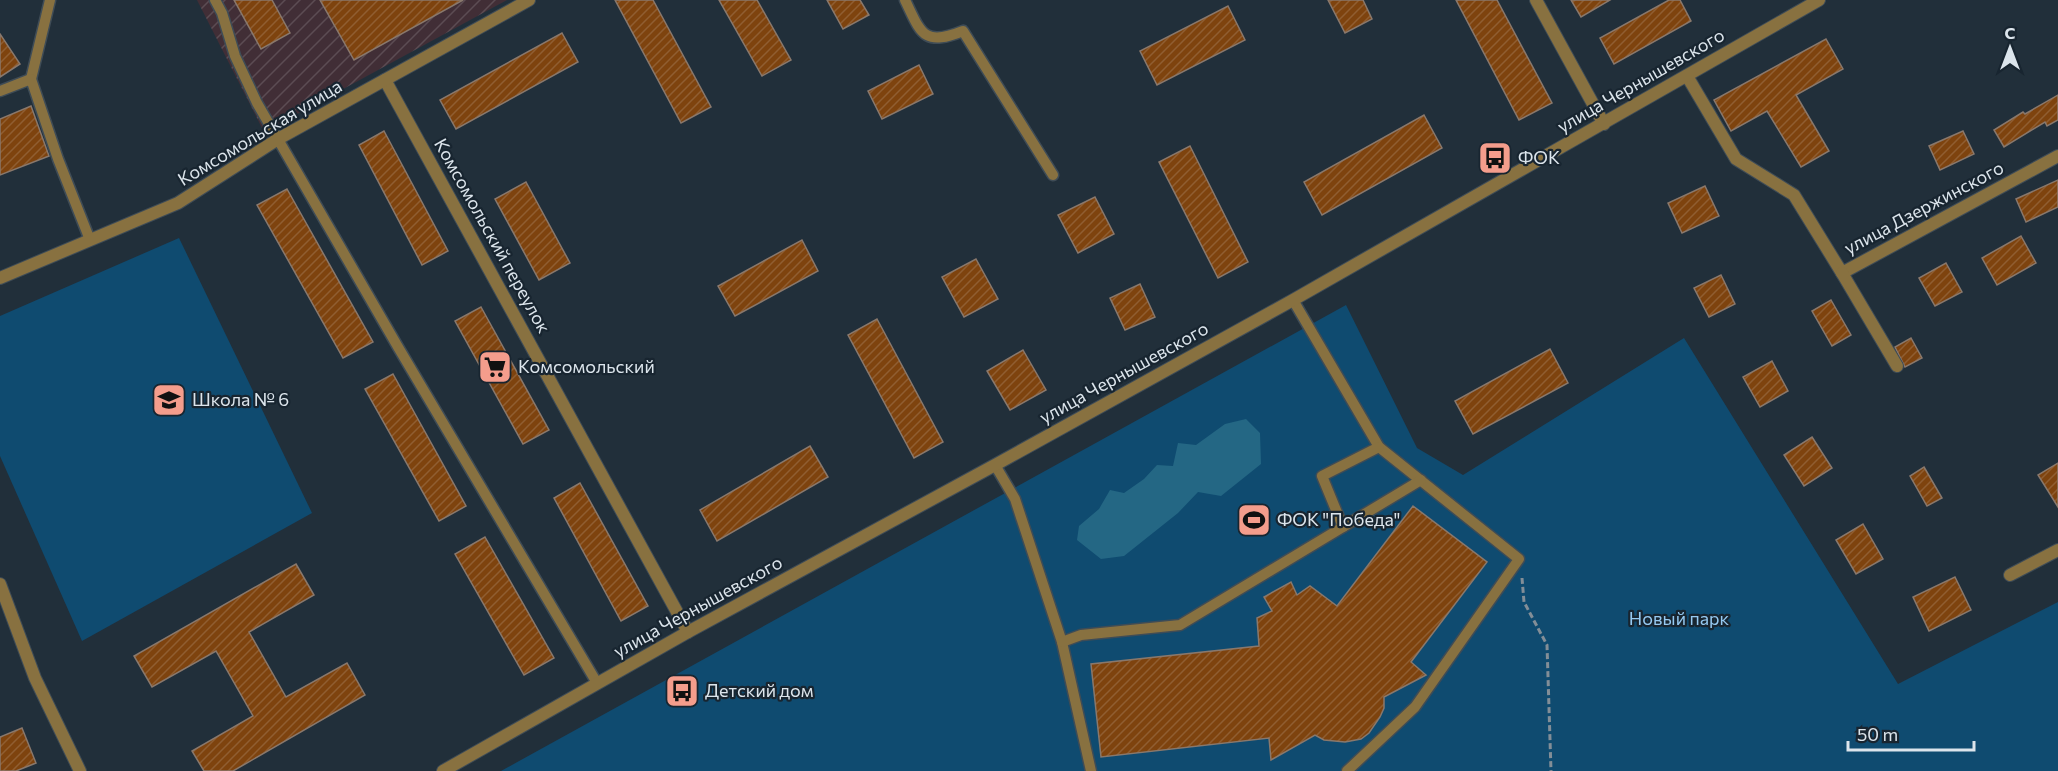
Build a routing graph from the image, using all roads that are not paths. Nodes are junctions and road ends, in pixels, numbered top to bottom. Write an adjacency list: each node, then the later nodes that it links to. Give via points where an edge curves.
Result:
1 (50, 0): 8 (lane)
2 (215, 0): 12 (lane, via 235,56)
3 (529, 0): 9 (street, Комсомольская улица)
4 (905, 0): 14 (lane, via 920,30 930,38 945,38 963,31)
5 (1536, 0): 11 (street)
6 (1819, 0): 7 (street, улица Чернышевского)
7 (1687, 76): 11 (street, улица Чернышевского); 16 (street, улица Дзержинского, via 1736,159 1794,195)
8 (31, 79): 10 (lane); 15 (lane)
9 (386, 80): 12 (street, Комсомольская улица); 27 (street, Комсомольский переулок)
10 (0, 91)
11 (1604, 124): 18 (street, улица Чернышевского)
12 (278, 139): 15 (street, Комсомольская улица, via 178,203); 29 (lane)
13 (2058, 156): 16 (street, улица Дзержинского)
14 (1053, 175)
15 (90, 240): 17 (street, Комсомольская улица)
16 (1842, 273): 19 (street)
17 (0, 278)
18 (1293, 300): 20 (lane); 21 (street, улица Чернышевского)
19 (1897, 366)
20 (1379, 447): 22 (lane); 23 (lane, via 1322,476)
21 (995, 465): 27 (street, улица Чернышевского); 28 (lane, via 1015,499)
22 (1421, 480): 23 (lane); 33 (lane, via 1519,559 1415,707)
23 (1343, 527): 28 (lane, via 1180,625 1081,635)
24 (2058, 550): 25 (street)
25 (2010, 575)
26 (0, 584): 30 (street, via 35,678)
27 (688, 632): 29 (street, улица Чернышевского)
28 (1062, 642): 32 (lane)
29 (597, 683): 31 (street, улица Чернышевского)
30 (78, 770)
31 (443, 771)
32 (1091, 771)
33 (1347, 771)

